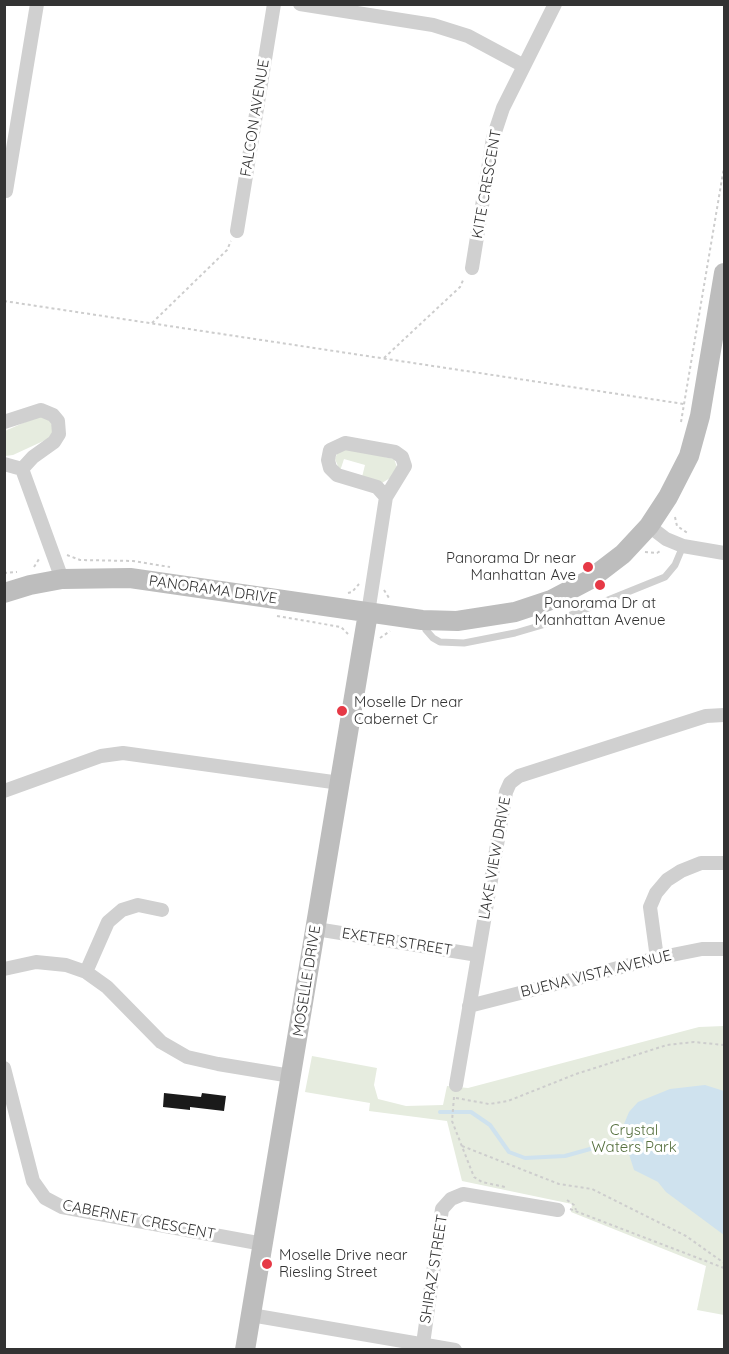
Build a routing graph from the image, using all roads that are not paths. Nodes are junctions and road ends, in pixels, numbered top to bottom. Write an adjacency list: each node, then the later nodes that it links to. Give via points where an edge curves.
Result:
1 (37, 4): 6 (street)
2 (274, 4): 7 (street, FALCON AVENUE)
3 (300, 4): 5 (street, via 433,25 468,36)
4 (555, 4): 5 (street, KITE CRESCENT)
5 (524, 66): 8 (street, KITE CRESCENT, via 493,138)
6 (6, 191)
7 (237, 231)
8 (472, 268)
9 (724, 273): 14 (street, PANORAMA DRIVE, via 692,446 668,497)
10 (4, 422): 12 (street, via 41,410 58,421 59,434 54,442)
11 (4, 464): 12 (street)
12 (22, 469): 17 (street)
13 (386, 497): 13 (street, via 377,487 338,475 330,468 330,450 345,443 395,452 405,466); 19 (street)
14 (649, 526): 15 (street, via 666,539); 20 (street, PANORAMA DRIVE, via 610,565 551,600 491,617)
15 (687, 540): 16 (street); 20 (lane, via 665,577 556,621 464,643 440,642 426,630)
16 (724, 553)
17 (62, 579): 18 (street, PANORAMA DRIVE); 19 (street, PANORAMA DRIVE, via 130,578)
18 (4, 593)
19 (368, 613): 20 (street, PANORAMA DRIVE); 22 (street, MOSELLE DRIVE)
20 (422, 620)
21 (724, 715): 28 (street, LAKE VIEW DRIVE, via 706,716 519,776 510,783)
22 (340, 783): 23 (street, via 123,753 101,756); 26 (street, MOSELLE DRIVE)
23 (4, 791)
24 (724, 863): 29 (street, via 701,863 667,880 656,893 650,906)
25 (162, 910): 31 (street, via 138,905 122,910 108,922)
26 (316, 928): 28 (street, EXETER STREET); 34 (street, MOSELLE DRIVE)
27 (724, 949): 29 (street, BUENA VISTA AVENUE)
28 (478, 955): 32 (street, LAKE VIEW DRIVE)
29 (657, 958): 32 (street, BUENA VISTA AVENUE)
30 (4, 969): 31 (street, via 36,962)
31 (86, 972): 34 (street, via 107,987 161,1042 187,1057)
32 (469, 1006): 35 (street, LAKE VIEW DRIVE)
33 (4, 1068): 37 (street, CABERNET CRESCENT, via 33,1181 45,1198 62,1207)
34 (291, 1076): 37 (street, MOSELLE DRIVE)
35 (455, 1091)
36 (562, 1205): 39 (street, SHIRAZ STREET, via 463,1194 451,1198 442,1209)
37 (263, 1244): 38 (street, MOSELLE DRIVE)
38 (251, 1315): 39 (street); 40 (street, MOSELLE DRIVE)
39 (423, 1344): 41 (street)
40 (245, 1350)
41 (455, 1350)

